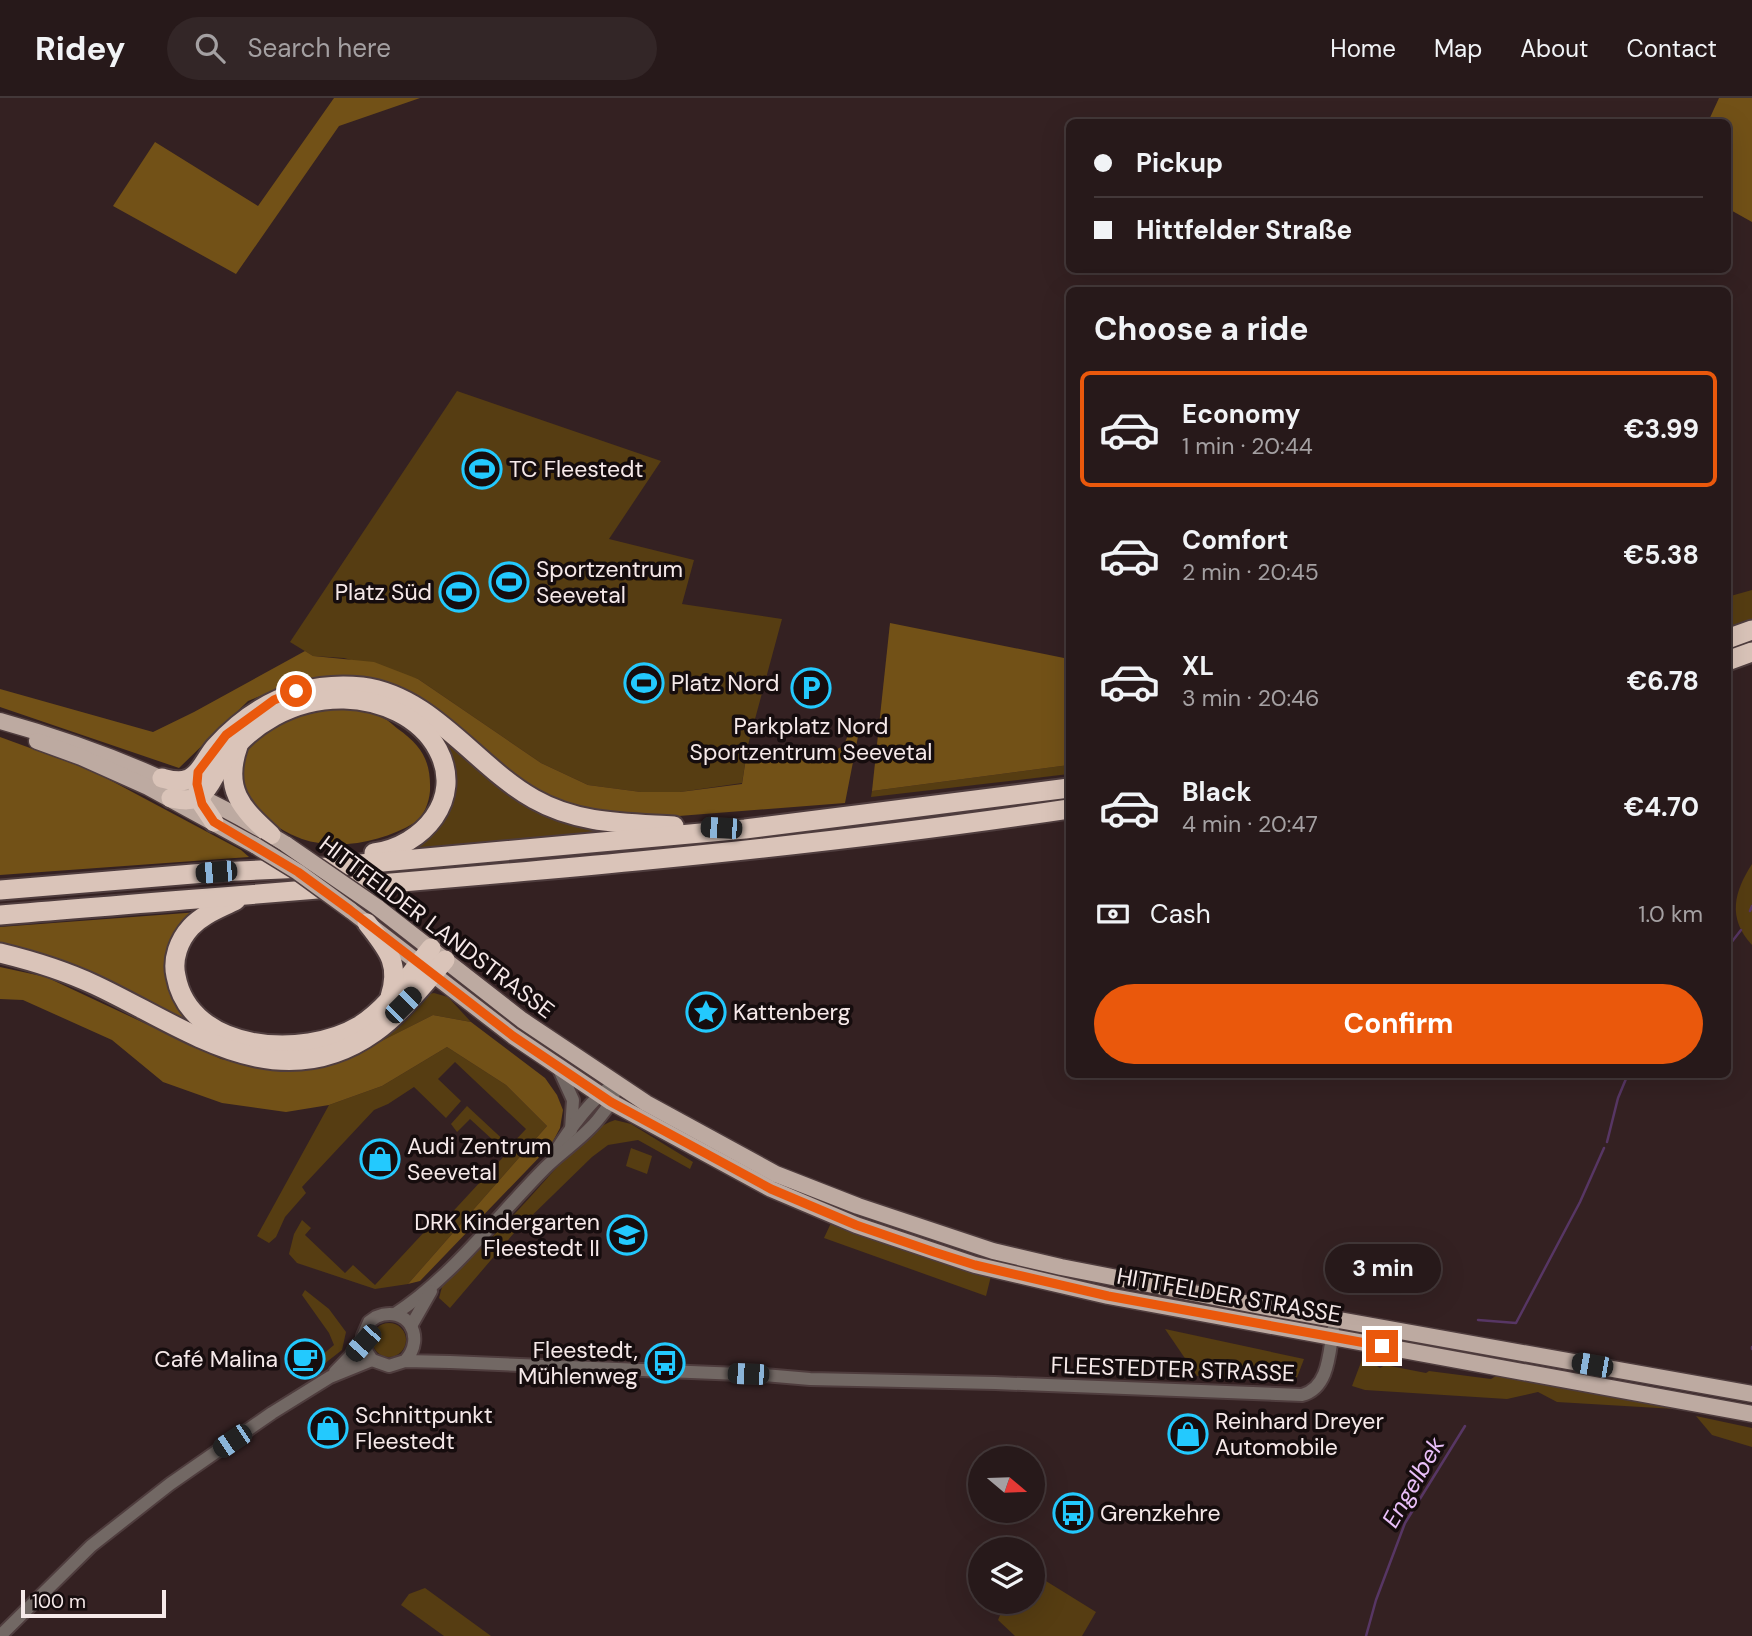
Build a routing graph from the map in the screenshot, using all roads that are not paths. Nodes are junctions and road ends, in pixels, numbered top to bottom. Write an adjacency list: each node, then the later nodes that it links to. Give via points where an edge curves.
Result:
1 (1752, 630): 2 (highway)
2 (1731, 638)
3 (1752, 652): 4 (highway)
4 (1731, 659)
5 (0, 721): 9 (main road, HITTFELDER LANDSTRASSE, via 61,738)
6 (0, 727): 12 (main road, HITTFELDER LANDSTRASSE)
7 (240, 741): 11 (highway); 16 (highway, via 232,769 235,791); 17 (highway, via 260,724 295,706 343,699 366,702 407,717 426,733 444,767 445,787 428,827 393,849)
8 (198, 772): 9 (highway, via 185,780); 11 (highway); 15 (highway, via 226,735 274,700 320,687 364,687 419,708 500,777 568,814 601,822)
9 (162, 778): 11 (main road, HITTFELDER LANDSTRASSE)
10 (1066, 788): 15 (highway)
11 (200, 796): 12 (highway); 14 (highway); 16 (main road, HITTFELDER LANDSTRASSE)
12 (171, 798): 14 (main road, HITTFELDER LANDSTRASSE)
13 (1066, 809): 19 (highway, via 683,857)
14 (214, 822): 16 (main road, HITTFELDER LANDSTRASSE)
15 (745, 829): 17 (highway, via 327,867)
16 (271, 842): 21 (main road, HITTFELDER LANDSTRASSE, bridge); 21 (main road, HITTFELDER LANDSTRASSE, bridge, via 298,872 350,910)
17 (216, 872): 18 (highway)
18 (0, 890)
19 (247, 895): 20 (highway); 24 (highway, via 204,916 186,934 176,954 178,987 185,1002 209,1024 256,1044 298,1046 346,1033)
20 (0, 915)
21 (372, 915): 23 (main road, HITTFELDER LANDSTRASSE); 24 (highway, via 395,970)
22 (0, 953): 23 (highway, via 76,977 227,1050 273,1060 311,1058 354,1045 387,1022)
23 (432, 961): 24 (highway); 25 (main road, HITTFELDER LANDSTRASSE, via 513,1036); 26 (main road, HITTFELDER LANDSTRASSE)
24 (389, 999)
25 (558, 1067): 27 (main road, HITTFELDER LANDSTRASSE); 28 (street, via 573,1100)
26 (616, 1084): 27 (street); 30 (main road, HITTFELDER LANDSTRASSE, via 744,1158)
27 (606, 1098): 28 (street); 29 (street, via 599,1119); 31 (main road, HITTFELDER LANDSTRASSE, via 752,1180)
28 (570, 1130): 29 (street)
29 (546, 1167): 32 (street)
30 (834, 1198): 34 (main road, HITTFELDER STRASSE, via 1016,1256)
31 (829, 1214): 36 (main road, HITTFELDER STRASSE, via 988,1268 1108,1296)
32 (441, 1276): 33 (street); 35 (street)
33 (395, 1314): 35 (street); 38 (street, via 382,1314 369,1322)
34 (1335, 1319): 36 (street, FLEESTEDTER STRASSE); 43 (main road, HITTFELDER STRASSE)
35 (411, 1326): 37 (street)
36 (1332, 1337): 41 (street, FLEESTEDTER STRASSE, via 1324,1376 1311,1393 1302,1395); 44 (main road, HITTFELDER STRASSE)
37 (415, 1340): 40 (street); 41 (street)
38 (363, 1343): 39 (street); 42 (street)
39 (372, 1360): 40 (street, via 389,1366); 42 (street)
40 (405, 1361): 41 (street, FLEESTEDTER STRASSE)
41 (450, 1362)
42 (330, 1377): 45 (street, via 131,1513)
43 (1752, 1394)
44 (1752, 1414)
45 (0, 1636)

